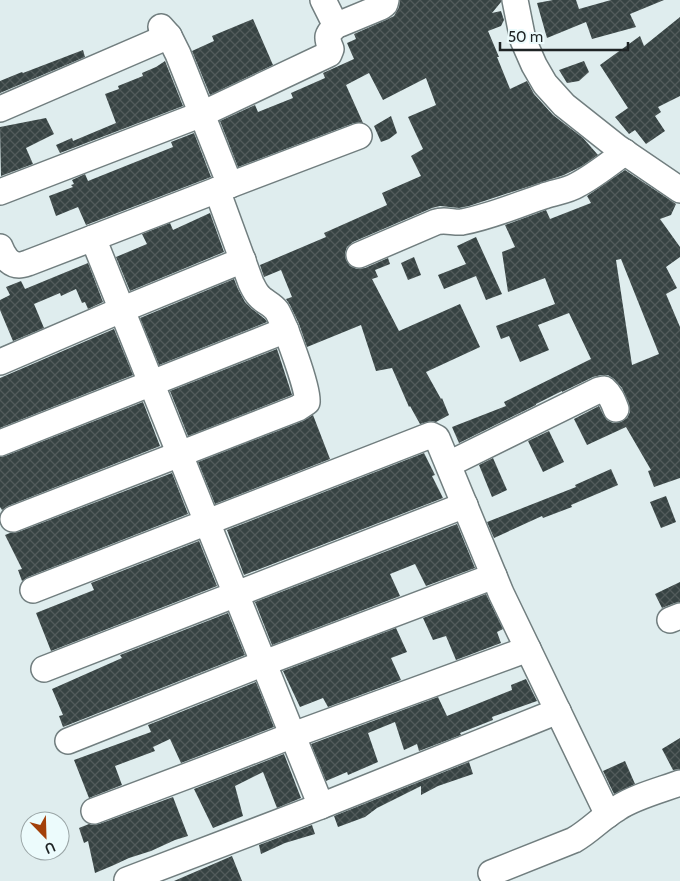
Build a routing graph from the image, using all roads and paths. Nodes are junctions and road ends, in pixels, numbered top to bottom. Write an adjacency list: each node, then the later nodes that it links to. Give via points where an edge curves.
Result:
1 (323, 0): 4 (street)
2 (386, 0): 4 (street, via 382,7)
3 (515, 0): 8 (street, via 523,40 545,84 564,105)
4 (337, 24): 6 (street, via 328,34 329,54)
5 (0, 109): 6 (street, via 165,32 178,54)
6 (202, 114): 9 (street); 11 (street)
7 (359, 136): 9 (street)
8 (625, 152): 10 (street); 13 (street, via 567,189 460,222 441,220)
9 (224, 188): 12 (street); 15 (street)
10 (680, 190)
11 (0, 192)
12 (93, 238): 14 (street, via 28,263 19,265); 16 (street)
13 (359, 255)
14 (4, 260)
15 (243, 260): 16 (street); 17 (street, via 255,290 276,310)
16 (121, 310): 18 (street); 19 (street)
17 (286, 330): 19 (street); 22 (street, via 308,402)
18 (0, 362)
19 (152, 382): 21 (street); 22 (street)
20 (616, 409): 23 (street, via 609,393 599,390)
21 (0, 443)
22 (180, 453): 25 (street); 26 (street)
23 (449, 464): 24 (street); 26 (street, via 437,438 431,435)
24 (465, 505): 27 (street); 29 (street)
25 (13, 519)
26 (208, 522): 28 (street); 29 (street)
27 (494, 576): 30 (street); 31 (street)
28 (33, 590)
29 (236, 594): 31 (street); 32 (street)
30 (528, 649): 33 (street); 34 (street)
31 (264, 663): 34 (street); 35 (street)
32 (44, 669)
33 (558, 711): 37 (street); 39 (street)
34 (293, 735): 37 (street); 38 (street)
35 (68, 741)
36 (680, 783): 39 (street, via 625,804)
37 (322, 806): 41 (street)
38 (94, 811)
39 (608, 815): 40 (street, via 574,840)
40 (491, 874)
41 (127, 880)

